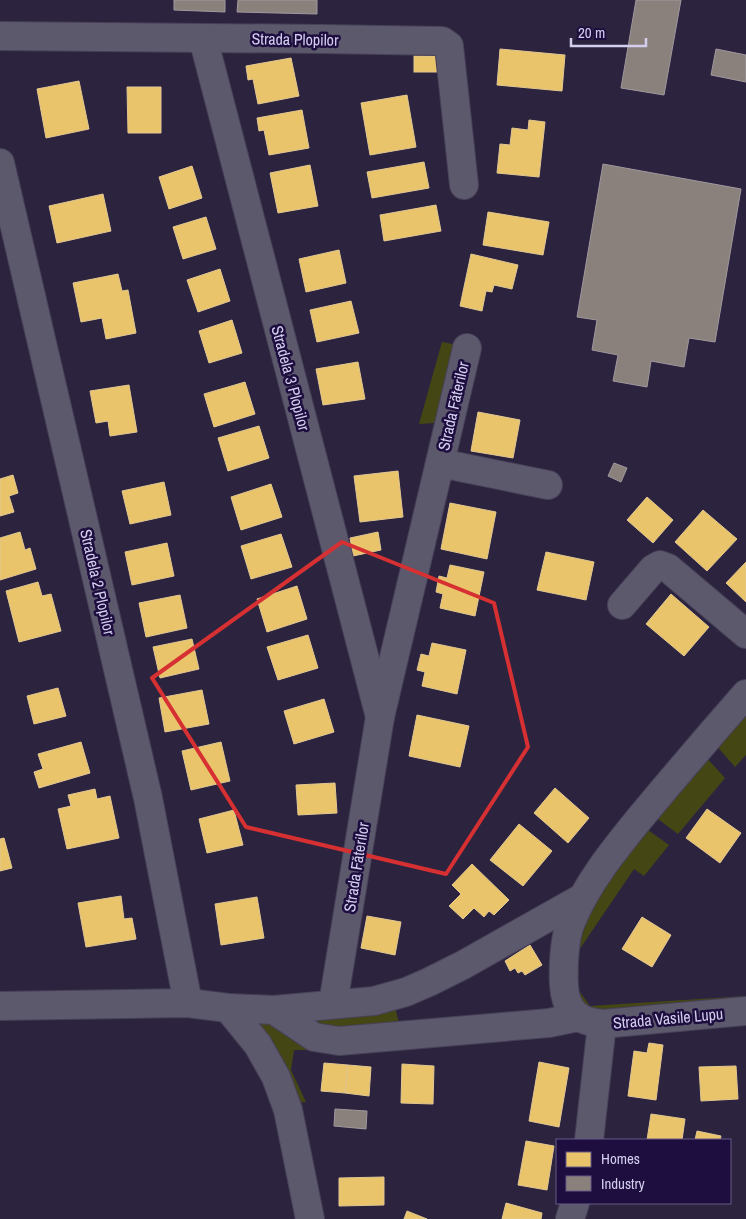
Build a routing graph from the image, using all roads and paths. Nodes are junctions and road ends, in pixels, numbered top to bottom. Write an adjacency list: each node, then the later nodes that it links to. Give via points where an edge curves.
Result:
1 (0, 36): 2 (street, Strada Plopilor)
2 (203, 38): 4 (street, Strada Plopilor, via 442,41 449,46); 11 (street, Stradela 3 Plopilor)
3 (0, 163): 13 (street, Stradela 2 Plopilor, via 146,788)
4 (464, 185)
5 (467, 348): 6 (street, Strada Făterilor)
6 (440, 463): 7 (street, Strada Făterilor); 11 (street, Strada Făterilor)
7 (548, 485)
8 (622, 606): 9 (street, via 653,568 660,566 668,568)
9 (746, 634)
10 (746, 694): 12 (street, via 612,853)
11 (380, 718): 14 (street, Strada Făterilor)
12 (582, 898): 14 (street, via 463,965 406,992 374,1002); 19 (street, via 570,924 565,952 565,999)
13 (188, 1003): 15 (street); 16 (street)
14 (333, 1004): 17 (street)
15 (0, 1006)
16 (228, 1008): 17 (street); 22 (street, via 258,1045 276,1077 288,1110)
17 (274, 1010): 19 (street, Strada Vasile Lupu, via 314,1037 339,1042)
18 (746, 1011): 19 (street, Strada Vasile Lupu)
19 (590, 1021): 20 (street)
20 (589, 1139)
21 (575, 1204): 23 (street)
22 (310, 1219)
23 (570, 1219)

